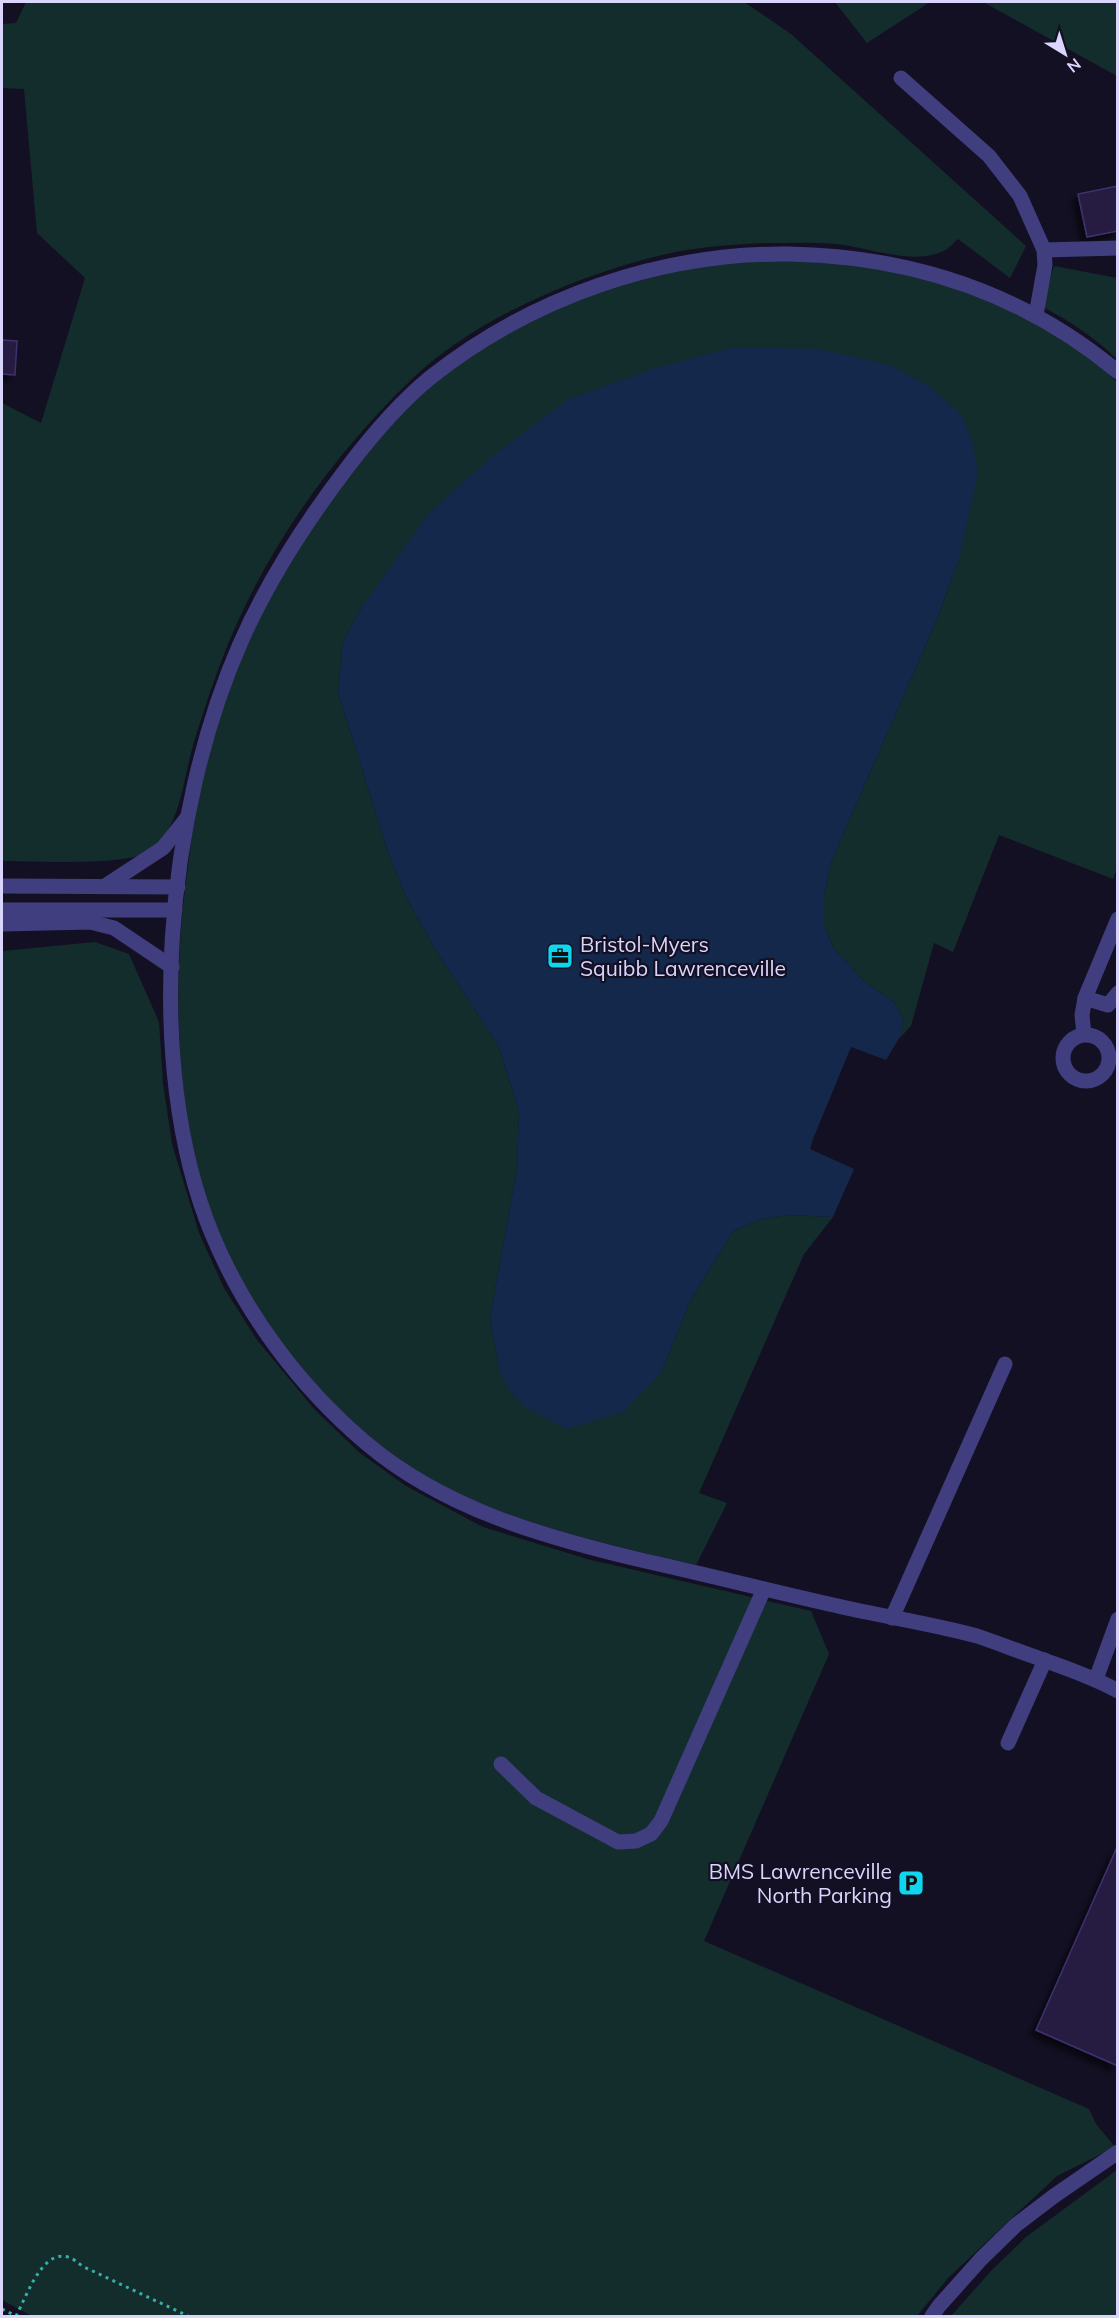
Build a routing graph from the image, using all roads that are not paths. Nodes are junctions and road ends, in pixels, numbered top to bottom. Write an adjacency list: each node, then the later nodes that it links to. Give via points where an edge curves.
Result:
1 (901, 78): 3 (lane, via 989,156 1020,196)
2 (1118, 248): 3 (lane)
3 (1044, 250): 4 (lane)
4 (1036, 315): 5 (lane, via 1059,327); 6 (lane, via 1005,300 909,268 836,255 764,254 679,262 599,285 537,310 483,339 426,382 377,430 297,538 238,648 204,747)
5 (1118, 372)
6 (188, 815): 9 (lane, via 163,848); 10 (lane)
7 (2, 886): 8 (lane)
8 (40, 886): 9 (lane); 12 (lane)
9 (105, 886): 10 (lane)
10 (178, 887): 13 (lane)
11 (2, 910): 12 (lane)
12 (39, 910): 13 (lane)
13 (175, 910): 16 (lane)
14 (1118, 919): 18 (lane)
15 (2, 924): 16 (lane, via 90,922 114,928)
16 (172, 967): 21 (lane, via 170,1021 183,1142 209,1229 234,1282 266,1334 323,1402 367,1444 412,1476 487,1516 590,1548)
17 (1118, 993): 18 (lane, via 1107,1005)
18 (1085, 998): 19 (lane)
19 (1084, 1034)
20 (1005, 1364): 22 (lane)
21 (764, 1588): 22 (lane); 28 (lane, via 661,1821 651,1834 618,1842 536,1798)
22 (892, 1618): 24 (lane, via 977,1636)
23 (1118, 1619): 25 (lane)
24 (1045, 1660): 25 (lane); 27 (lane)
25 (1096, 1679): 26 (lane)
26 (1118, 1691)
27 (1008, 1743)
28 (501, 1764)
29 (1118, 2152): 30 (lane, via 1016,2225)
30 (932, 2316)

